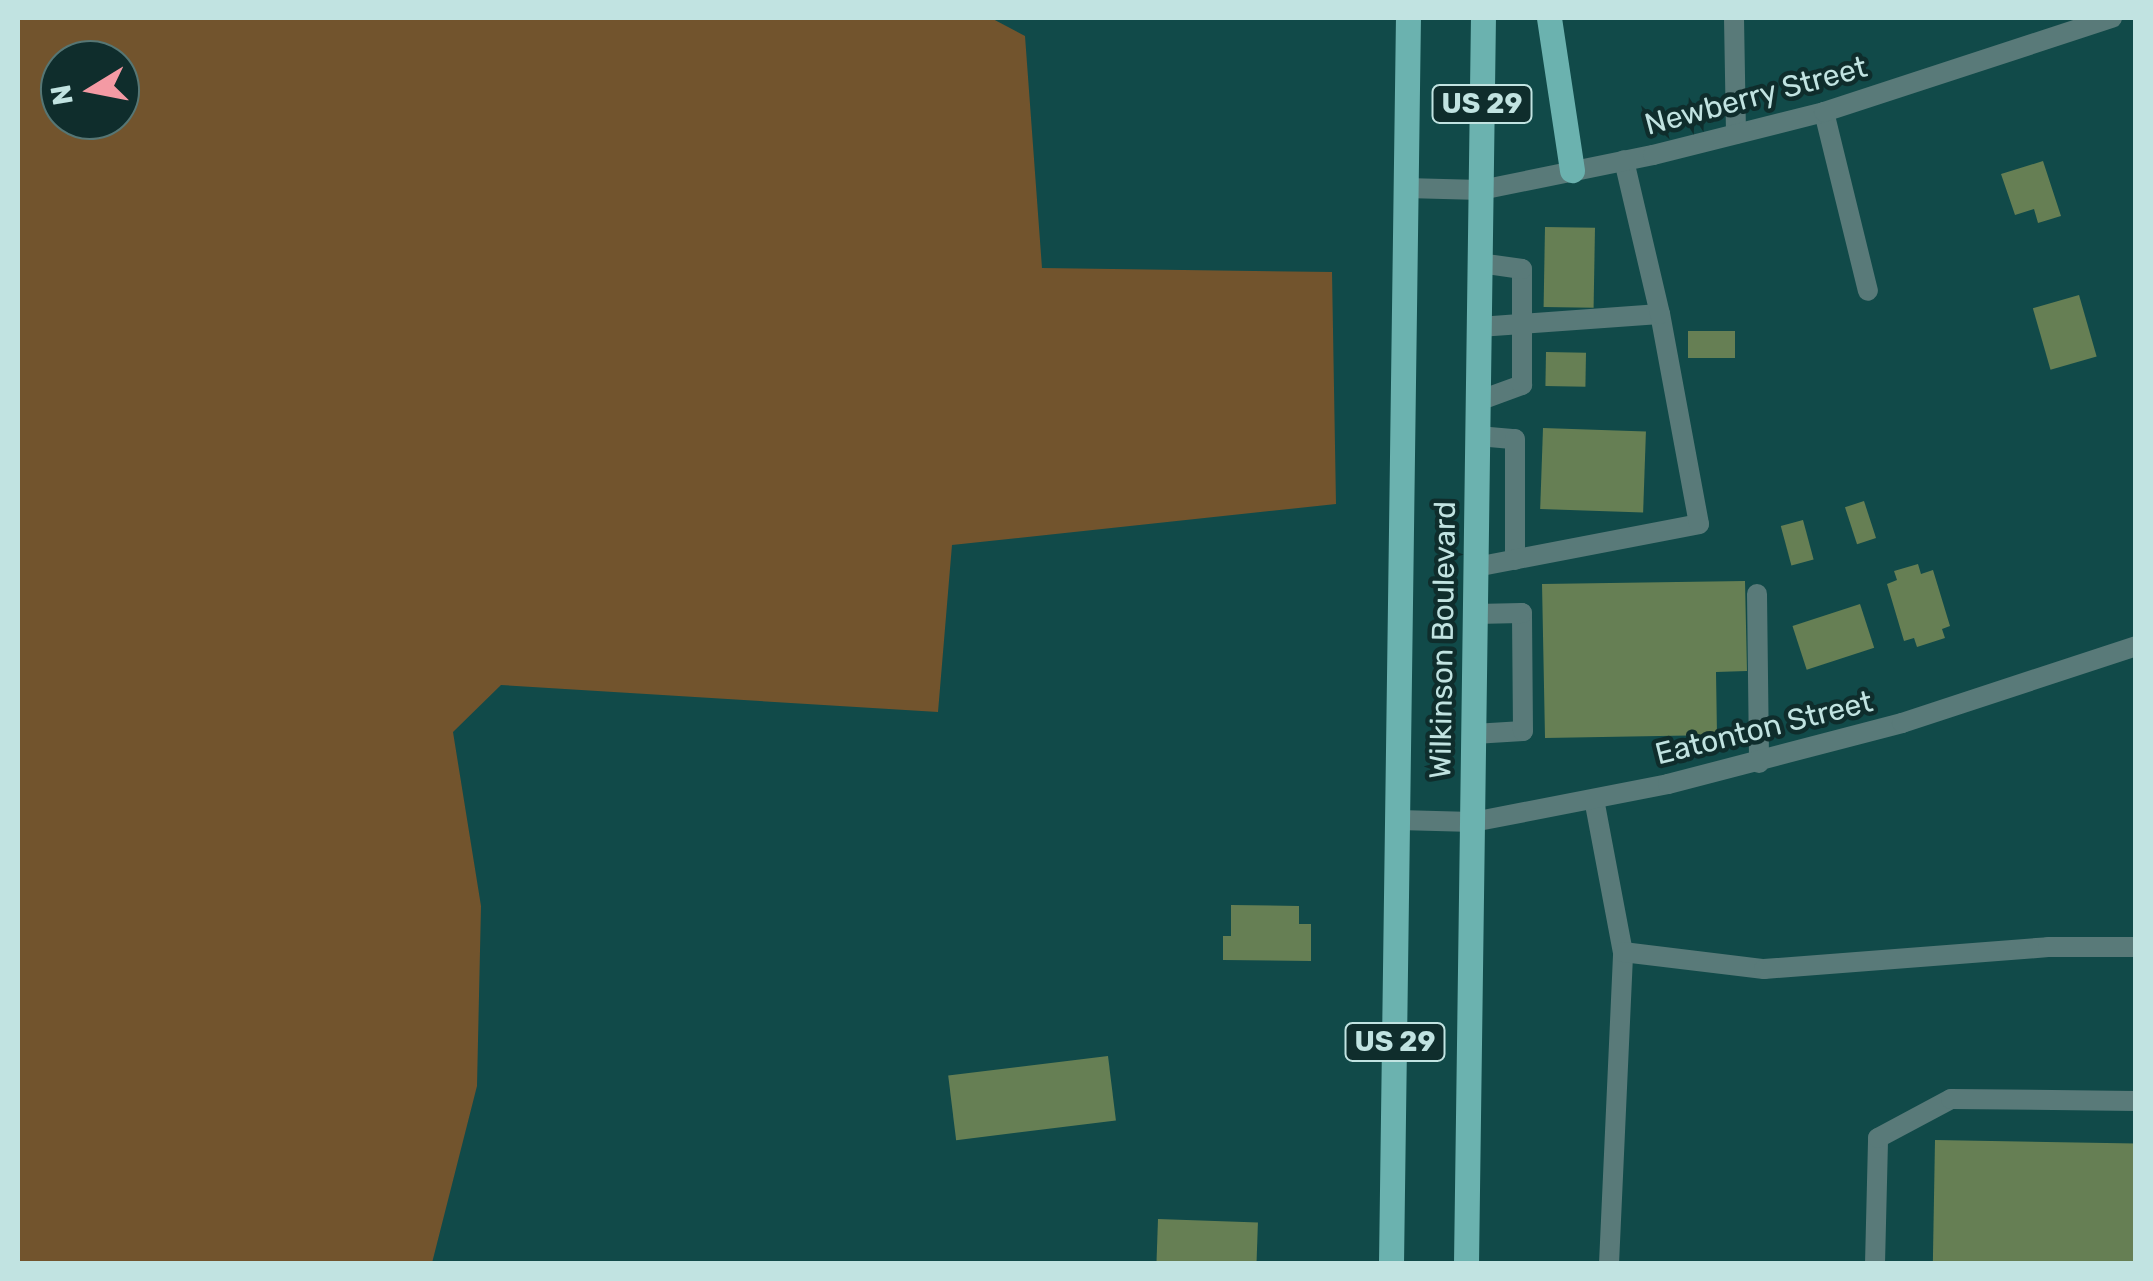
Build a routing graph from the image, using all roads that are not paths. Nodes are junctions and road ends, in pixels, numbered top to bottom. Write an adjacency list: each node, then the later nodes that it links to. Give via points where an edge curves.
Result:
1 (1408, 18): 10 (main road, Wilkinson Boulevard / US 29)
2 (1483, 18): 11 (main road, Wilkinson Boulevard / US 29)
3 (1548, 18): 9 (main road)
4 (1734, 18): 7 (street)
5 (2112, 18): 6 (street, Newberry Street)
6 (1824, 112): 7 (street, Newberry Street); 13 (street)
7 (1736, 134): 8 (street, Newberry Street)
8 (1624, 160): 9 (street, Newberry Street); 14 (street)
9 (1572, 170): 11 (street, Newberry Street)
10 (1406, 188): 11 (street, Newberry Street); 27 (main road, Wilkinson Boulevard / US 29)
11 (1481, 190): 12 (main road, Wilkinson Boulevard / US 29)
12 (1480, 263): 15 (main road, Wilkinson Boulevard / US 29); 16 (street, via 1522,269)
13 (1868, 290)
14 (1660, 314): 16 (street); 19 (street, via 1699,524)
15 (1479, 326): 16 (street); 17 (main road, Wilkinson Boulevard / US 29)
16 (1522, 326): 17 (street, via 1522,385)
17 (1478, 401): 18 (main road, Wilkinson Boulevard / US 29)
18 (1478, 436): 19 (street, via 1515,439); 20 (main road, Wilkinson Boulevard / US 29)
19 (1515, 560): 20 (street)
20 (1476, 567): 22 (main road, Wilkinson Boulevard / US 29)
21 (1757, 594): 25 (street)
22 (1476, 614): 24 (main road, Wilkinson Boulevard / US 29); 24 (street, via 1522,613 1523,730)
23 (2136, 646): 25 (street, Eatonton Street)
24 (1474, 734): 28 (main road, Wilkinson Boulevard / US 29)
25 (1759, 762): 26 (street, Eatonton Street)
26 (1594, 799): 28 (street, Eatonton Street); 30 (street)
27 (1399, 820): 28 (street, Eatonton Street); 32 (main road, Wilkinson Boulevard / US 29)
28 (1473, 822): 33 (main road, Wilkinson Boulevard / US 29)
29 (2136, 947): 30 (street, via 2048,947 1764,969)
30 (1623, 952): 34 (street)
31 (2136, 1101): 35 (street, via 1952,1099 1878,1138)
32 (1391, 1264)
33 (1466, 1264)
34 (1609, 1264)
35 (1876, 1264)

